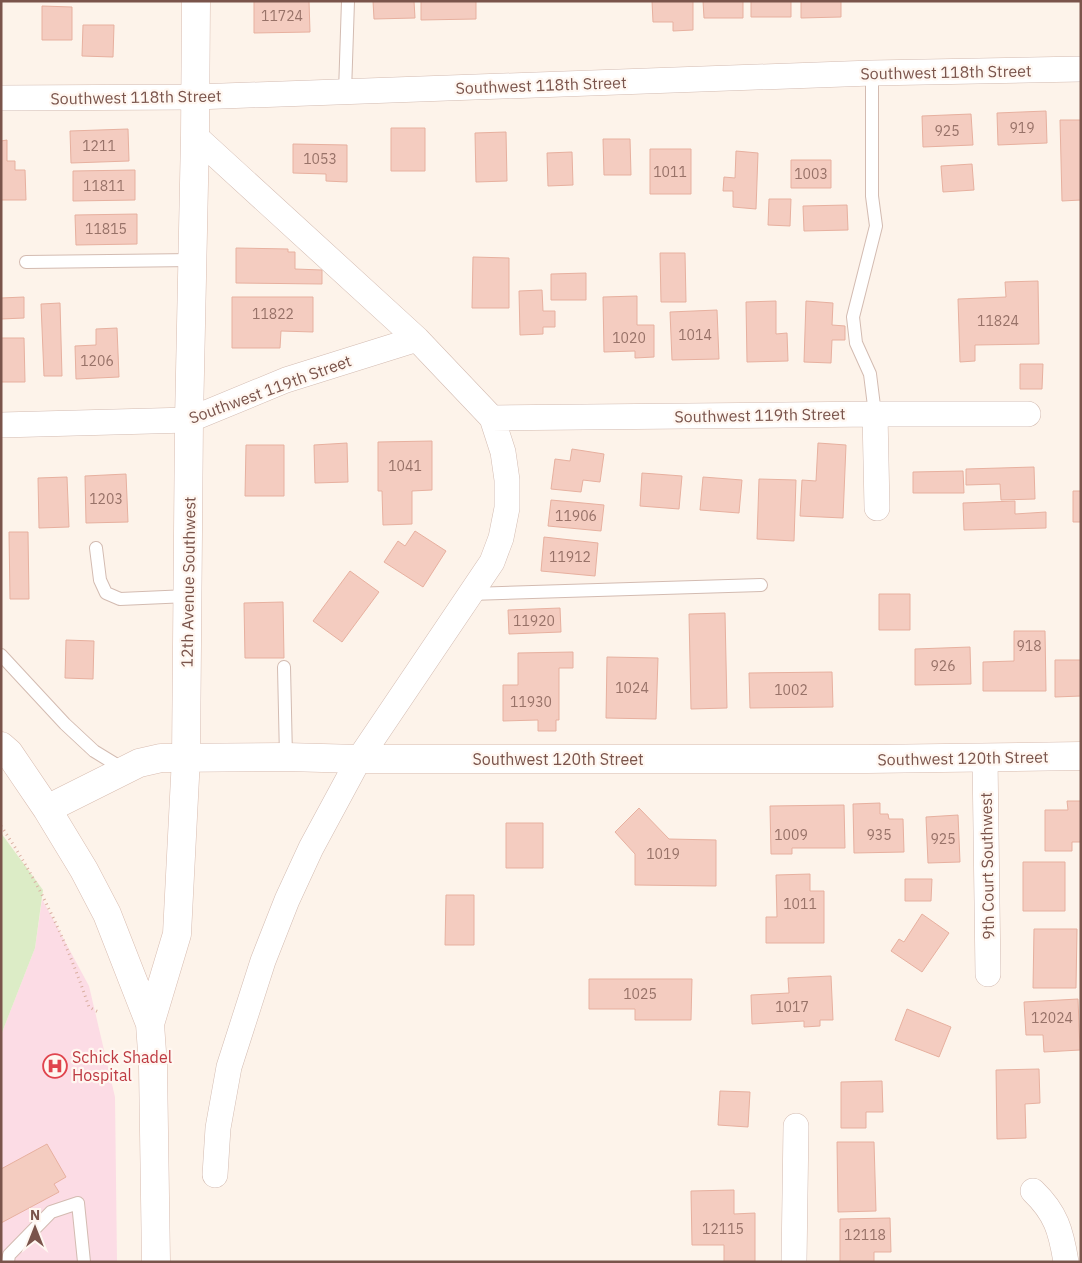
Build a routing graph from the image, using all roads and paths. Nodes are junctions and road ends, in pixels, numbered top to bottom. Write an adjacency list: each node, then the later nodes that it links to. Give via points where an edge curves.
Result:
1 (196, 1): 6 (street, 12th Avenue Southwest)
2 (348, 1): 5 (lane)
3 (1081, 69): 4 (street, Southwest 118th Street)
4 (872, 73): 5 (street, Southwest 118th Street); 12 (lane, via 872,196 876,226 853,317 856,343 870,374)
5 (346, 92): 6 (street, Southwest 118th Street)
6 (195, 97): 7 (street, Southwest 118th Street); 8 (street, 12th Avenue Southwest)
7 (1, 98)
8 (195, 136): 9 (street, 12th Avenue Southwest); 11 (street)
9 (193, 260): 10 (lane); 15 (street, 12th Avenue Southwest)
10 (26, 262)
11 (417, 339): 14 (street); 15 (street, Southwest 119th Street, via 286,380)
12 (875, 414): 13 (street, Southwest 119th Street); 14 (street, Southwest 119th Street); 17 (street)
13 (1028, 414)
14 (492, 418): 20 (street, via 507,480 507,508 492,562)
15 (189, 420): 16 (street, Southwest 119th Street); 21 (street, 12th Avenue Southwest)
16 (1, 425)
17 (877, 508)
18 (96, 548): 21 (lane, via 100,580 106,593 120,598)
19 (761, 585): 20 (lane)
20 (470, 594): 29 (street)
21 (188, 596): 27 (street, 12th Avenue Southwest)
22 (1, 655): 30 (lane, via 79,738)
23 (284, 667): 26 (lane)
24 (1, 746): 31 (street)
25 (1081, 756): 28 (street, Southwest 120th Street)
26 (286, 757): 27 (street, Southwest 120th Street); 29 (street, Southwest 120th Street)
27 (186, 758): 30 (street, Southwest 120th Street, via 161,758); 35 (street, 12th Avenue Southwest, via 177,934)
28 (985, 758): 29 (street, Southwest 120th Street); 33 (street, 9th Court Southwest)
29 (358, 759): 37 (street, via 295,882 263,961 229,1067 218,1128)
30 (125, 770): 31 (street, Southwest 120th Street)
31 (47, 809): 35 (street, via 107,914)
32 (1, 826): 34 (path, via 51,911 89,1007)
33 (988, 974)
34 (100, 1013)
35 (150, 1024): 41 (street)
36 (796, 1126): 42 (street)
37 (215, 1175)
38 (1033, 1191): 43 (street, via 1046,1204 1056,1222)
39 (8, 1262): 40 (lane, via 9,1255 51,1212 78,1203)
40 (84, 1262)
41 (156, 1262)
42 (794, 1262)
43 (1066, 1262)

